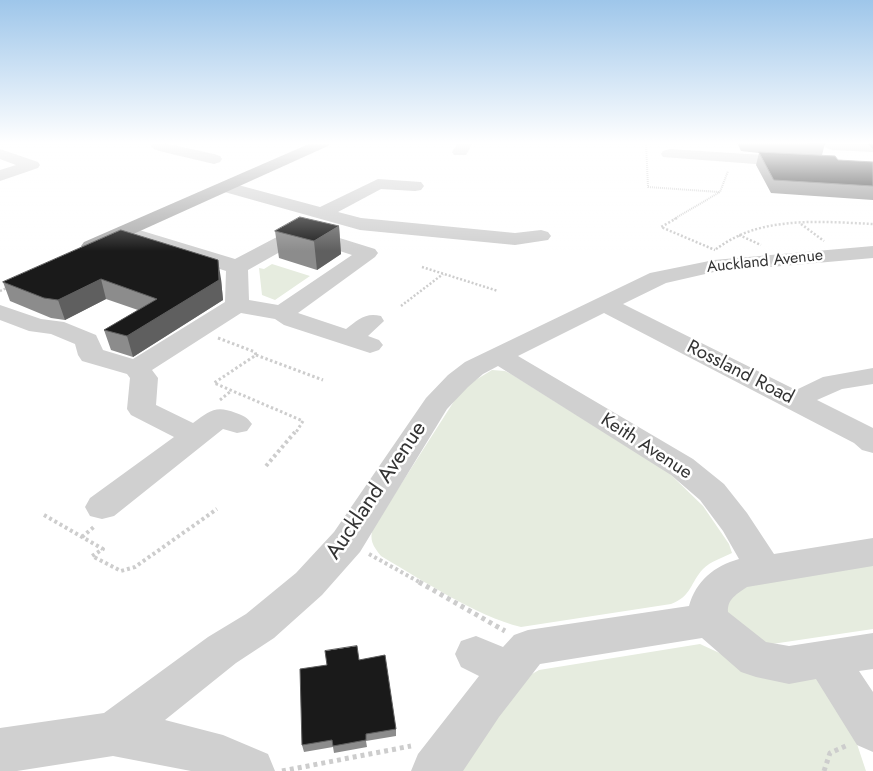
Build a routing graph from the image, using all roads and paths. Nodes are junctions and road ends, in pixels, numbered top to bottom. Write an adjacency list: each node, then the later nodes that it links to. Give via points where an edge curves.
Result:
1 (244, 179): 5 (main road)
2 (648, 179): 6 (path, via 648,187)
3 (725, 179): 6 (path)
4 (415, 186): 7 (street, via 378,184)
5 (227, 187): 7 (street); 9 (main road)
6 (720, 192): 11 (path, via 661,227)
7 (321, 214): 10 (street, via 360,224 515,239)
8 (873, 224): 11 (path, Auckland Avenue, via 838,222 770,227 738,235)
9 (126, 232): 13 (main road); 15 (street)
10 (541, 236)
11 (715, 250): 14 (path, Auckland Avenue)
12 (872, 253): 21 (street, Auckland Avenue, via 714,266 682,272 658,278)
13 (74, 254)
14 (707, 254)
15 (237, 267): 19 (street); 23 (street, via 301,232 368,253)
16 (422, 267): 17 (path)
17 (443, 274): 18 (path); 20 (path)
18 (498, 291)
19 (236, 305): 23 (street); 25 (street)
20 (401, 306)
21 (606, 306): 27 (street, Auckland Avenue); 31 (street, Rossland Road)
22 (0, 312): 28 (street, via 38,326 59,328 87,340 90,355)
23 (282, 313): 24 (street, via 293,320 360,342)
24 (372, 321)
25 (197, 330): 26 (path); 28 (street)
26 (256, 355): 30 (path); 35 (path, via 214,384 303,421)
27 (498, 356): 39 (street, Auckland Avenue, via 463,376 436,404); 41 (street, Keith Avenue, via 682,467 718,500)
28 (137, 368): 33 (street, via 144,378 141,409)
29 (873, 376): 31 (street, via 821,386)
30 (323, 380)
31 (796, 401): 34 (street, Rossland Road)
32 (238, 424): 33 (street, via 220,417)
33 (196, 436): 36 (street)
34 (873, 443)
35 (266, 466)
36 (102, 507)
37 (217, 509): 38 (path, via 135,567 120,571 92,556 103,549)
38 (44, 515)
39 (347, 542): 44 (path, via 498,624); 46 (street, Auckland Avenue, via 309,584 267,620 222,650)
40 (873, 552): 41 (street)
41 (764, 569): 42 (street, via 738,574 718,587 708,604)
42 (709, 620): 44 (street); 45 (street, via 756,659 788,665)
43 (873, 651): 45 (street)
44 (504, 657): 49 (street)
45 (827, 660): 47 (street)
46 (113, 734): 48 (street); 50 (street, via 180,744)
47 (863, 737): 52 (path, via 826,756)
48 (0, 751)
49 (424, 758): 51 (path)
50 (251, 771)
51 (281, 771)
52 (824, 771)

